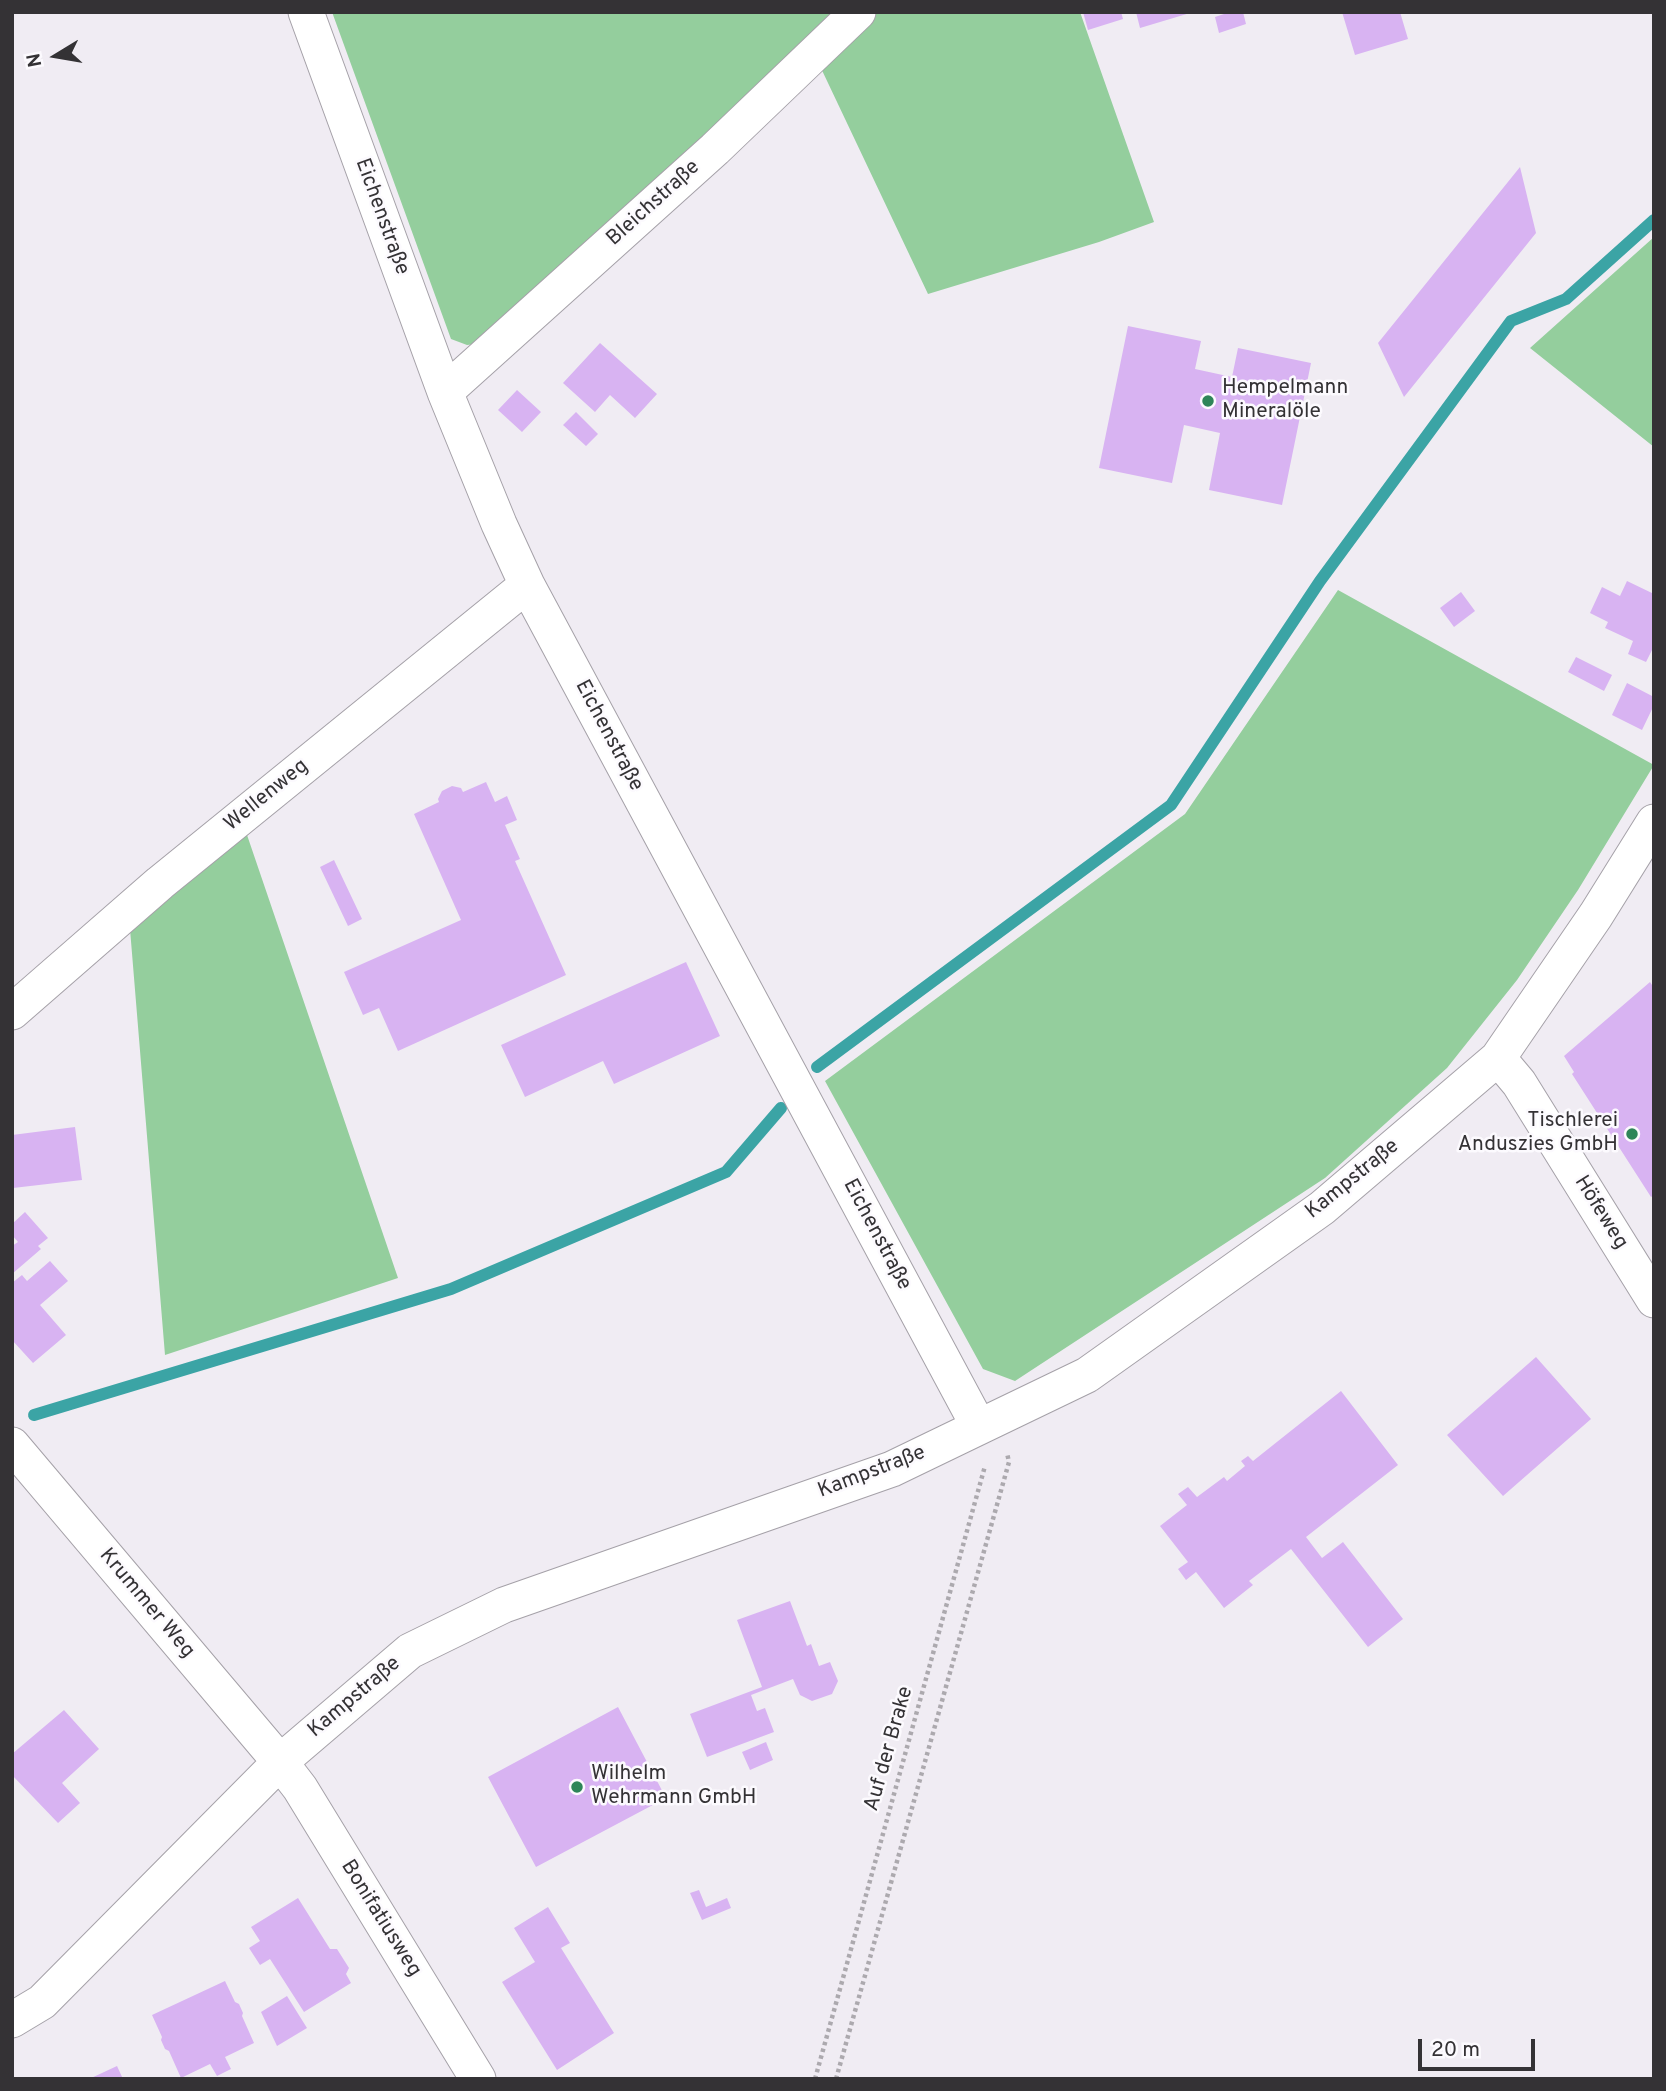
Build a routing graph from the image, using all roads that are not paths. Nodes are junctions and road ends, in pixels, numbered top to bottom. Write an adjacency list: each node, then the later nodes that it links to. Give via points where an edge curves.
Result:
1 (306, 12): 3 (street, Eichenstraße)
2 (858, 12): 3 (street, Bleichstraße, via 715,149)
3 (445, 391): 4 (street, Eichenstraße)
4 (527, 585): 6 (street, Wellenweg, via 160,883); 9 (street, Eichenstraße)
5 (1654, 822): 7 (street, Kampstraße)
6 (12, 1012)
7 (1498, 1058): 8 (street, Höfeweg, via 1519,1083); 9 (street, Kampstraße, via 1322,1208 1087,1375)
8 (1654, 1300)
9 (987, 1423): 11 (street, Kampstraße, via 892,1469 504,1605 410,1651)
10 (12, 1446): 11 (street, Krummer Weg)
11 (280, 1762): 12 (street, Kampstraße, via 42,2002); 13 (street, Bonifatiusweg)
12 (12, 2020)
13 (478, 2079)

